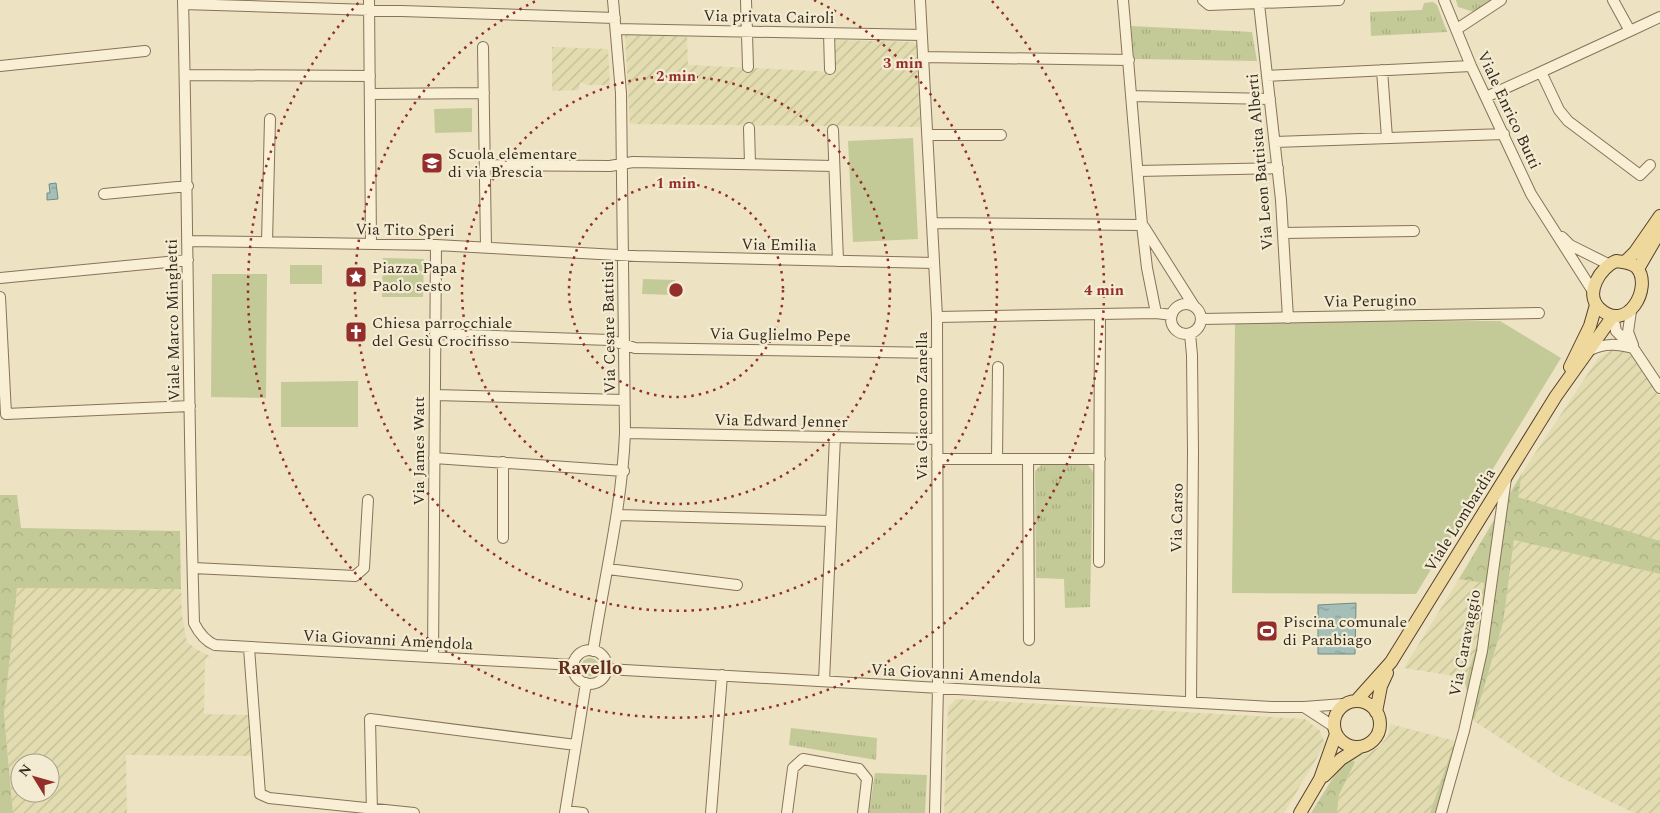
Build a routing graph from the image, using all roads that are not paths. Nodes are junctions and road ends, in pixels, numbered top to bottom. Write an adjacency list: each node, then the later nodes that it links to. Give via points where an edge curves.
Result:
1 (613, 0): 13 (street, Via Cesare Battisti)
2 (746, 0): 18 (street)
3 (920, 0): 20 (street, Via Giacomo Zanella)
4 (1123, 0): 24 (street)
5 (1339, 0): 11 (street)
6 (1444, 0): 16 (street, Viale Enrico Butti)
7 (1501, 0): 16 (street)
8 (1613, 0): 17 (street)
9 (183, 2): 12 (street); 31 (street, Viale Marco Minghetti)
10 (1206, 3): 11 (street)
11 (1259, 4): 33 (street, Via Leon Battista Alberti)
12 (369, 5): 13 (street); 32 (street)
13 (615, 18): 15 (street, Via Cesare Battisti)
14 (1660, 18): 17 (street)
15 (616, 29): 18 (street, Via privata Cairoli); 47 (street, Via Cesare Battisti)
16 (1457, 29): 26 (street, Viale Enrico Butti)
17 (1630, 31): 30 (street)
18 (747, 32): 19 (street, Via privata Cairoli); 27 (street)
19 (829, 33): 20 (street, Via privata Cairoli); 28 (street)
20 (922, 35): 23 (street, Via Giacomo Zanella)
21 (483, 47): 34 (street)
22 (145, 51): 25 (street)
23 (923, 57): 24 (street); 43 (street, Via Giacomo Zanella)
24 (1128, 60): 36 (street)
25 (0, 66)
26 (1471, 66): 29 (street); 37 (street, Viale Enrico Butti)
27 (748, 67)
28 (830, 69)
29 (1382, 70): 33 (street); 45 (street)
30 (1541, 72): 37 (street); 50 (street, via 1559,110 1568,121 1640,175)
31 (185, 75): 32 (street); 54 (street, Viale Marco Minghetti)
32 (370, 76): 35 (street)
33 (1267, 76): 38 (street, Via Leon Battista Alberti)
34 (484, 93): 35 (street); 49 (street)
35 (370, 94): 65 (street)
36 (1132, 96): 38 (street); 53 (street)
37 (1486, 96): 42 (street, Viale Enrico Butti)
38 (1270, 99): 46 (street, Via Leon Battista Alberti)
39 (270, 119): 64 (street)
40 (749, 128): 48 (street)
41 (833, 130): 51 (street)
42 (1504, 134): 45 (street); 59 (street, Viale Enrico Butti, via 1532,194)
43 (928, 135): 44 (street); 57 (street, Via Giacomo Zanella)
44 (1001, 135)
45 (1387, 138): 46 (street)
46 (1275, 142): 52 (street, Via Leon Battista Alberti)
47 (622, 164): 48 (street); 49 (street); 68 (street, Via Cesare Battisti)
48 (750, 164): 51 (street)
49 (485, 165): 67 (street)
50 (1650, 165)
51 (834, 166): 70 (street)
52 (1278, 168): 53 (street); 62 (street, Via Leon Battista Alberti)
53 (1138, 171): 58 (street)
54 (188, 186): 55 (street); 63 (street, Viale Marco Minghetti)
55 (104, 194)
56 (1660, 216): 71 (main road)
57 (932, 223): 58 (street); 72 (street, Via Giacomo Zanella)
58 (1142, 225): 78 (street); 80 (street)
59 (1554, 230): 73 (street, via 1570,245); 77 (street, Viale Enrico Butti)
60 (1414, 231): 62 (street)
61 (1660, 231): 74 (main road)
62 (1283, 233): 86 (street, Via Leon Battista Alberti)
63 (187, 241): 64 (street, Via Tito Speri); 69 (street, Viale Marco Minghetti)
64 (267, 242): 65 (street, Via Tito Speri)
65 (371, 244): 66 (street, Via Tito Speri)
66 (436, 245): 67 (street, Via Tito Speri); 88 (street, Via James Watt)
67 (486, 247): 68 (street, Via Tito Speri)
68 (623, 255): 70 (street, Via Emilia); 90 (street, Via Cesare Battisti)
69 (188, 260): 75 (street); 101 (street, Viale Marco Minghetti)
70 (838, 261): 72 (street, Via Emilia)
71 (1625, 262): 73 (main road); 74 (main road)
72 (934, 263): 85 (street, Via Giacomo Zanella)
73 (1608, 264): 77 (main road, via 1595,282)
74 (1638, 269): 79 (main road, via 1642,280 1640,294)
75 (0, 278)
76 (0, 297): 101 (street, via 6,414)
77 (1595, 299): 84 (main road, via 1601,310); 99 (main road, Viale Lombardia, via 1590,326)
78 (1194, 306): 83 (street, via 1180,305); 87 (street)
79 (1631, 311): 84 (main road); 91 (street, via 1628,332)
80 (1156, 313): 82 (street); 83 (street)
81 (1539, 313): 86 (street, Via Perugino)
82 (1100, 314): 85 (street); 109 (street)
83 (1172, 315): 89 (street, via 1176,330)
84 (1613, 316): 91 (street, via 1616,331); 92 (main road, Viale Lombardia)
85 (937, 317): 93 (street, Via Giacomo Zanella)
86 (1288, 318): 87 (street, Via Perugino)
87 (1201, 319): 89 (street, via 1198,329)
88 (435, 334): 90 (street, Via Guglielmo Pepe, via 610,340); 98 (street, Via James Watt)
89 (1190, 334): 133 (street, Via Carso, via 1193,452)
90 (623, 344): 93 (street, Via Guglielmo Pepe, via 635,348); 100 (street, Via Cesare Battisti)
91 (1634, 349): 92 (street, via 1611,344); 96 (street)
92 (1590, 350): 99 (main road, Viale Lombardia)
93 (937, 353): 104 (street, Via Giacomo Zanella)
94 (998, 368): 107 (street)
95 (1660, 368): 96 (street)
96 (1651, 374): 97 (street)
97 (1660, 388)
98 (435, 396): 100 (street); 105 (street, Via James Watt)
99 (1556, 396): 112 (main road, Viale Lombardia)
100 (624, 400): 102 (street, Via Cesare Battisti)
101 (190, 406): 118 (street, Viale Marco Minghetti)
102 (625, 433): 103 (street, Via Edward Jenner); 111 (street, Via Cesare Battisti)
103 (835, 437): 104 (street, Via Edward Jenner); 115 (street)
104 (938, 439): 106 (street, Via Giacomo Zanella)
105 (434, 458): 110 (street); 125 (street, Via James Watt)
106 (937, 459): 107 (street); 132 (street, Via Giacomo Zanella)
107 (997, 459): 108 (street)
108 (1028, 459): 109 (street); 122 (street)
109 (1100, 459): 117 (street)
110 (503, 462): 111 (street); 116 (street)
111 (624, 471): 114 (street, Via Cesare Battisti)
112 (1506, 476): 126 (main road, Viale Lombardia); 150 (street, Via Caravaggio, via 1482,651)
113 (368, 500): 118 (street, via 364,568 355,576)
114 (618, 515): 115 (street); 119 (street, Via Cesare Battisti)
115 (831, 521): 130 (street)
116 (503, 538)
117 (1099, 562)
118 (193, 568): 121 (street, Viale Marco Minghetti, via 194,624)
119 (608, 569): 120 (street); 124 (street, Via Cesare Battisti)
120 (737, 585)
121 (203, 637): 123 (street, Via Giovanni Amendola, via 215,645)
122 (1029, 640)
123 (249, 648): 125 (street, Via Giovanni Amendola); 141 (street, via 260,794 269,798)
124 (593, 650): 127 (street, via 580,654); 128 (street, via 604,657)
125 (433, 656): 127 (street, Via Giovanni Amendola)
126 (1391, 662): 134 (main road, Viale Lombardia); 136 (main road, Viale Lombardia, via 1381,686)
127 (574, 665): 131 (street, via 576,676)
128 (607, 669): 129 (street, Via Giovanni Amendola); 131 (street, via 600,681)
129 (722, 675): 130 (street, Via Giovanni Amendola); 145 (street)
130 (824, 681): 132 (street, Via Giovanni Amendola)
131 (586, 683): 138 (street)
132 (938, 688): 133 (street, Via Giovanni Amendola); 148 (street, Via Giacomo Zanella)
133 (1191, 702): 135 (street, Via Giovanni Amendola)
134 (1350, 702): 135 (street, Via Giovanni Amendola); 136 (main road, via 1370,705); 137 (main road, Viale Lombardia, via 1337,711)
135 (1304, 707): 137 (street)
136 (1376, 712): 139 (main road, Viale Lombardia, via 1380,721 1379,731 1370,743)
137 (1334, 730): 139 (main road, via 1346,744); 140 (main road, Viale Lombardia)
138 (576, 745): 141 (street, via 370,719); 142 (street)
139 (1360, 747): 140 (main road, Viale Lombardia, via 1341,758)
140 (1320, 779): 149 (main road, Viale Lombardia)
141 (372, 810): 143 (street)
142 (566, 812): 144 (street)
143 (414, 813)
144 (583, 813)
145 (711, 813)
146 (787, 813): 147 (street, via 793,768 803,760 859,769 867,779)
147 (863, 813)
148 (935, 813)
149 (1300, 813)
150 (1441, 813)

